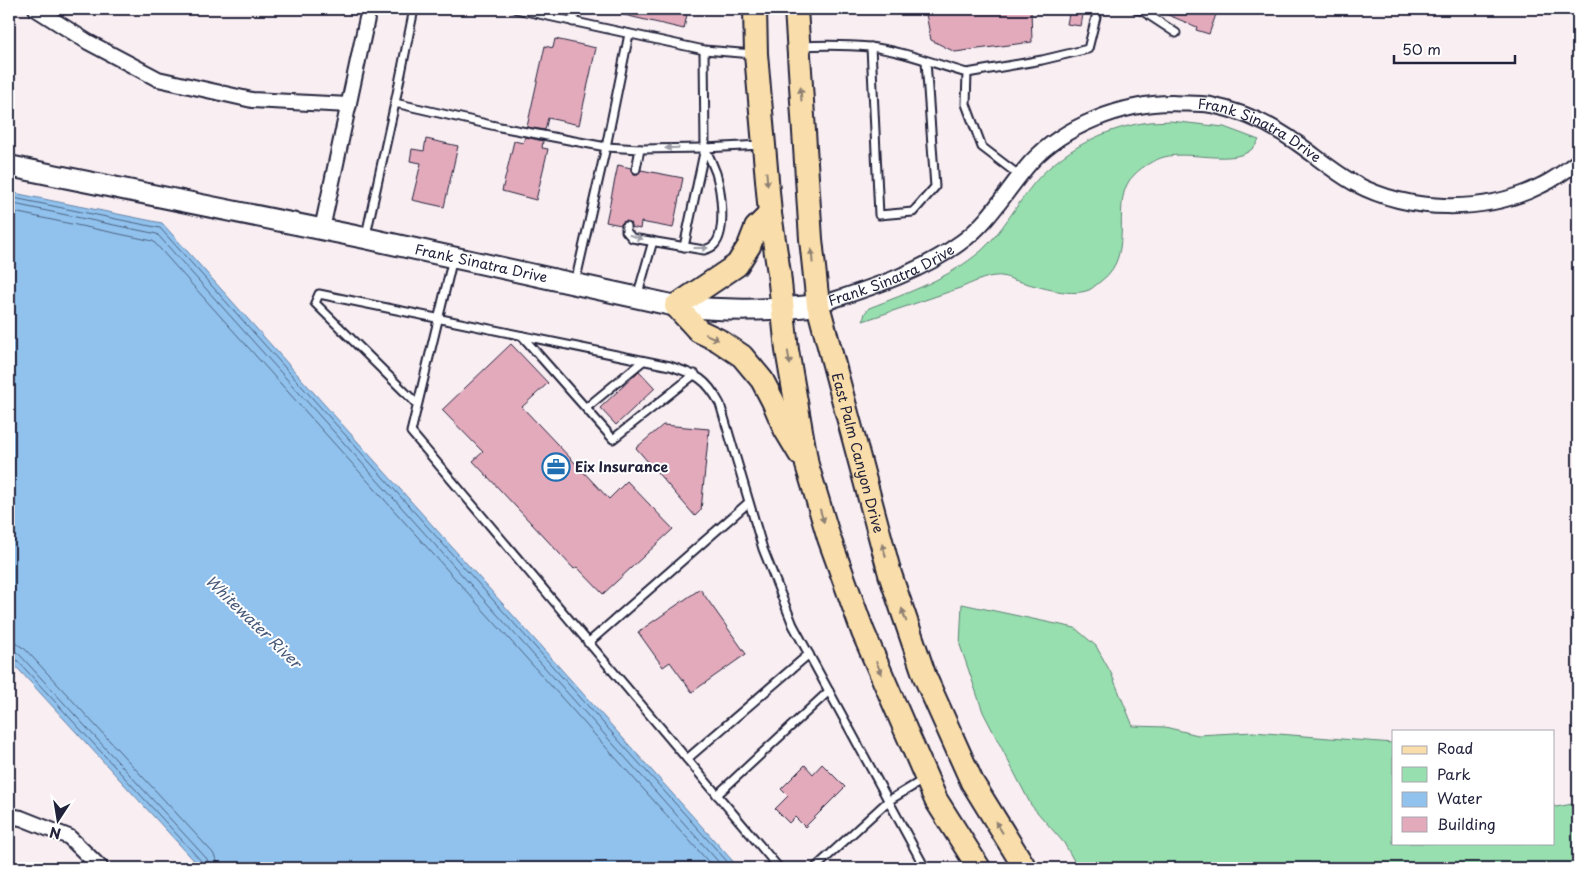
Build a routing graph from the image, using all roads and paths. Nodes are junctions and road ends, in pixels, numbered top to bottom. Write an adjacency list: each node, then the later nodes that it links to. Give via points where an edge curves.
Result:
1 (36, 9): 20 (street, via 88,42 158,79 252,100)
2 (369, 9): 20 (street)
3 (414, 9): 19 (lane)
4 (516, 9): 10 (lane)
5 (576, 9): 10 (lane)
6 (755, 9): 16 (main road)
7 (796, 9): 13 (main road, East Palm Canyon Drive)
8 (1098, 9): 18 (lane, via 1088,49)
9 (1136, 9): 11 (lane)
10 (573, 22): 12 (lane)
11 (1176, 33)
12 (629, 34): 15 (lane); 22 (lane)
13 (798, 46): 14 (lane); 38 (main road, East Palm Canyon Drive, one-way to 13)
14 (871, 48): 17 (lane); 17 (lane, via 878,215 913,212 935,187)
15 (704, 50): 16 (lane); 23 (lane)
16 (756, 54): 21 (main road)
17 (926, 61): 18 (lane)
18 (967, 74): 28 (lane, via 966,104 982,147)
19 (395, 103): 22 (lane, via 500,127); 32 (lane)
20 (349, 105): 31 (street)
21 (764, 144): 23 (lane); 29 (main road, one-way to 29)
22 (606, 146): 24 (lane); 36 (lane)
23 (705, 148): 24 (lane, one-way to 24); 34 (lane); 34 (lane, one-way to 23, via 704,250 713,247 722,226 716,175)
24 (640, 149): 27 (lane)
25 (1578, 161): 28 (street, Frank Sinatra Drive, via 1542,185 1519,195 1470,205 1422,204 1384,195 1354,183 1275,128 1251,117 1211,106 1170,103 1116,112 1079,128 1033,160)
26 (9, 166): 31 (main road, Frank Sinatra Drive)
27 (636, 169)
28 (1020, 176): 38 (street, Frank Sinatra Drive, via 980,226 945,254 891,280)
29 (770, 214): 39 (main road, via 756,228 736,265); 40 (main road)
30 (626, 226): 33 (lane, one-way to 33, via 626,232 632,238)
31 (322, 229): 32 (main road, Frank Sinatra Drive)
32 (365, 238): 35 (main road, Frank Sinatra Drive)
33 (653, 242): 34 (lane); 37 (lane)
34 (684, 247)
35 (453, 257): 36 (main road, Frank Sinatra Drive); 41 (lane)
36 (575, 284): 37 (main road, Frank Sinatra Drive)
37 (637, 297): 39 (main road, Frank Sinatra Drive)
38 (818, 305): 40 (main road, Frank Sinatra Drive); 62 (main road, East Palm Canyon Drive, one-way to 38, via 972,782 926,677 890,574)
39 (676, 306): 40 (main road, Frank Sinatra Drive, via 720,310); 47 (main road, one-way to 47, via 699,331 742,356 762,380)
40 (782, 309): 47 (main road, one-way to 47)
41 (439, 319): 42 (lane); 45 (lane); 45 (lane, via 319,294 315,303)
42 (521, 336): 43 (lane); 46 (lane)
43 (643, 360): 44 (lane); 46 (lane)
44 (696, 374): 46 (lane, via 613,439); 48 (lane, via 711,388 720,404)
45 (417, 404): 49 (lane, via 411,432)
46 (586, 408)
47 (807, 466): 53 (main road, one-way to 53, via 829,538 864,632)
48 (748, 503): 49 (lane); 50 (lane, via 793,625)
49 (588, 643): 52 (lane)
50 (809, 654): 51 (lane); 52 (lane)
51 (829, 691): 54 (lane); 55 (lane)
52 (687, 759): 54 (lane)
53 (926, 777): 55 (lane); 61 (main road, via 936,800)
54 (717, 795): 58 (lane)
55 (888, 801): 59 (lane); 60 (lane)
56 (9, 816): 57 (street, via 69,836)
57 (101, 868)
58 (779, 868)
59 (816, 868)
60 (925, 868)
61 (979, 868)
62 (1025, 868)

